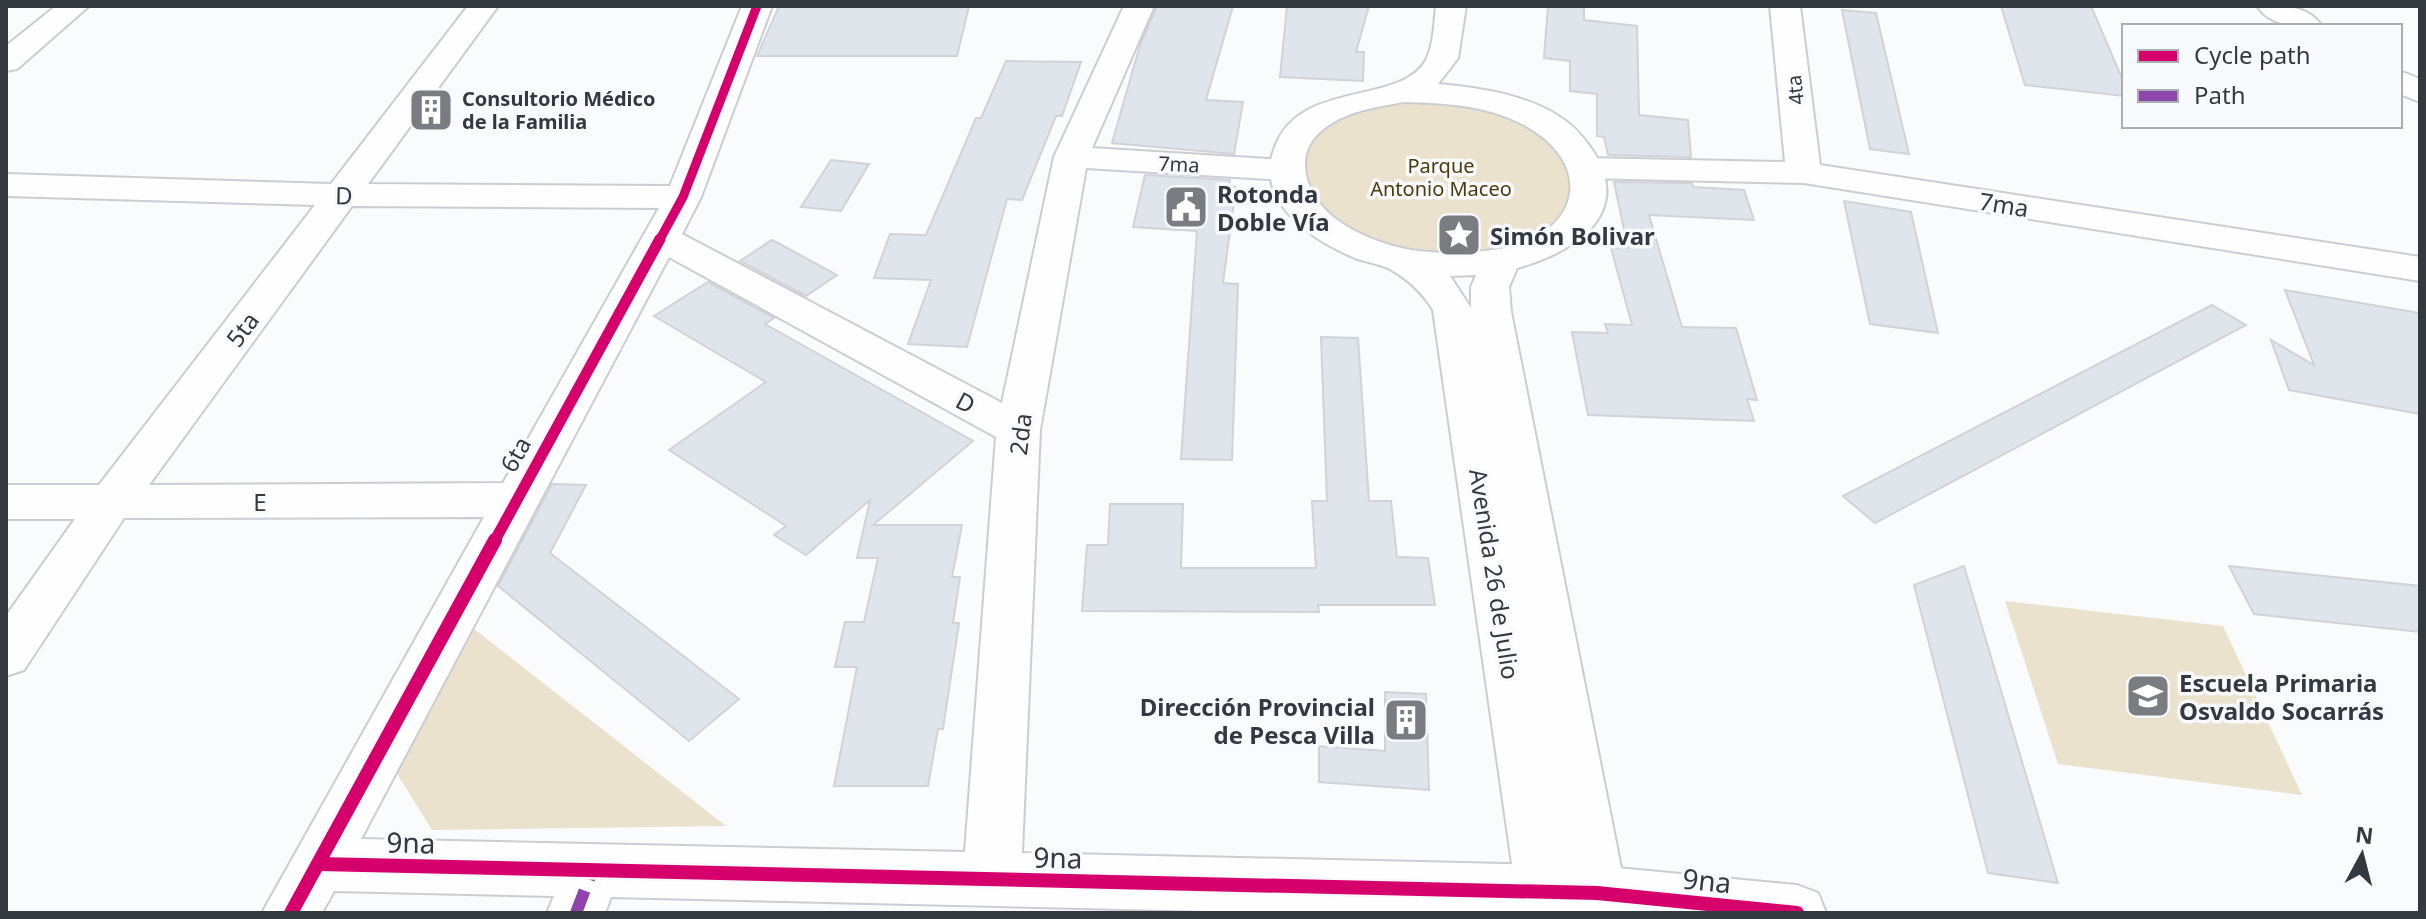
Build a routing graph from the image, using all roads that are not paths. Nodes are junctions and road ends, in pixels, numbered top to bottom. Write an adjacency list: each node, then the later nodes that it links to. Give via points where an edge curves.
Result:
1 (74, 6): 10 (street)
2 (483, 6): 20 (street, 5ta)
3 (757, 6): 21 (street, 6ta)
4 (1139, 6): 15 (street, 2da)
5 (1451, 6): 12 (street, via 1443,63)
6 (1477, 6): 14 (street, via 1470,67)
7 (1785, 6): 18 (street, 4ta)
8 (2272, 6): 9 (street)
9 (2304, 24)
10 (6, 62)
11 (2402, 82): 13 (street)
12 (1404, 92): 14 (street); 17 (street, via 1360,99 1323,114 1297,135)
13 (2420, 92)
14 (1492, 101): 16 (street, via 1559,134)
15 (1071, 157): 17 (street, 7ma); 26 (street, 2da)
16 (1585, 168): 18 (street, 7ma); 24 (street, via 1590,181 1587,206 1571,230 1541,249)
17 (1286, 170): 23 (street, via 1290,191 1312,219 1350,243)
18 (1804, 173): 25 (street, 7ma)
19 (6, 185): 20 (street, D)
20 (342, 195): 21 (street, D); 28 (street, 5ta)
21 (683, 197): 22 (street, 6ta)
22 (660, 237): 26 (street, D); 27 (street, 6ta)
23 (1400, 259): 24 (street, via 1455,265); 34 (street, Avenida 26 de Julio, via 1434,281 1453,310)
24 (1501, 261): 34 (street, Avenida 26 de Julio, via 1490,287 1491,312)
25 (2420, 269)
26 (1018, 430): 32 (street, 2da)
27 (515, 500): 28 (street, E); 31 (street, 6ta)
28 (112, 501): 29 (street, E); 30 (street, 5ta)
29 (6, 502)
30 (6, 655)
31 (318, 864): 33 (street, 9na); 35 (street, 6ta)
32 (992, 880): 33 (street, 9na); 34 (street, 9na)
33 (584, 892)
34 (1573, 903): 36 (street, 9na)
35 (291, 913)
36 (1797, 913)

